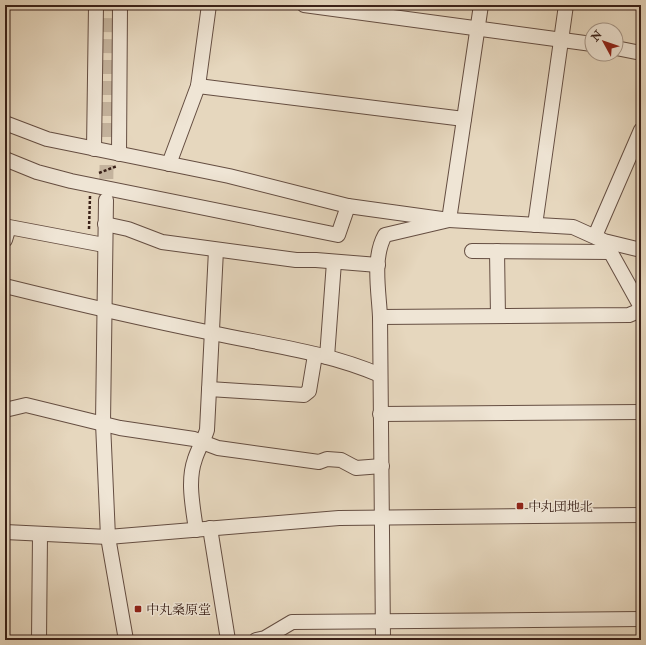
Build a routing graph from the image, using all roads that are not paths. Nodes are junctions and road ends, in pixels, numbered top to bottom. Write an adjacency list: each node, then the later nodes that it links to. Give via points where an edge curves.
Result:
1 (96, 5): 16 (street)
2 (120, 5): 17 (street)
3 (209, 5): 12 (street)
4 (304, 5): 7 (street)
5 (481, 5): 7 (street)
6 (566, 5): 8 (street)
7 (478, 27): 8 (street); 13 (street)
8 (561, 38): 9 (street); 24 (street)
9 (584, 42)
10 (624, 49): 11 (street)
11 (641, 52)
12 (198, 86): 13 (street); 19 (street)
13 (464, 119): 22 (street)
14 (5, 123): 16 (street, via 47,139)
15 (641, 130): 26 (street)
16 (94, 148): 17 (street)
17 (121, 154): 19 (street)
18 (5, 159): 21 (street, via 37,172 90,185 338,234)
19 (169, 164): 21 (street, via 229,176)
20 (106, 200): 23 (street)
21 (348, 206): 22 (street)
22 (449, 220): 24 (street); 33 (street, via 385,234 380,242)
23 (105, 224): 27 (street); 28 (street, via 128,229 162,242)
24 (535, 225): 26 (street, via 573,227)
25 (5, 240): 27 (street, via 9,228)
26 (603, 243): 29 (street); 31 (street); 35 (street)
27 (104, 245): 36 (street)
28 (216, 250): 32 (street); 39 (street)
29 (641, 250)
30 (472, 251): 31 (street)
31 (497, 251): 37 (street)
32 (334, 262): 33 (street); 40 (street)
33 (378, 266): 38 (street)
34 (5, 286): 36 (street)
35 (641, 309): 37 (street, via 629,315)
36 (104, 310): 39 (street); 46 (street)
37 (498, 316): 38 (street)
38 (380, 317): 41 (street)
39 (212, 333): 40 (street); 42 (street)
40 (321, 356): 41 (street, via 359,366); 42 (street, via 310,391 304,396)
41 (380, 375): 45 (street)
42 (209, 389): 47 (street, via 207,430)
43 (5, 410): 46 (street, via 26,405)
44 (641, 412): 45 (street)
45 (380, 414): 48 (street)
46 (103, 423): 47 (street, via 194,439); 54 (street)
47 (203, 444): 48 (street, via 319,462 327,459 341,460 356,468); 51 (street, via 195,458 191,485)
48 (382, 466): 50 (street)
49 (641, 515): 50 (street)
50 (383, 516): 51 (street); 56 (street)
51 (203, 529): 54 (street); 59 (street)
52 (5, 532): 53 (street)
53 (40, 535): 54 (street); 57 (street)
54 (108, 537): 58 (street)
55 (641, 619): 56 (street)
56 (383, 621): 60 (street, via 292,622 265,638); 61 (street)
57 (39, 640)
58 (126, 640)
59 (228, 640)
60 (256, 640)
61 (383, 640)

